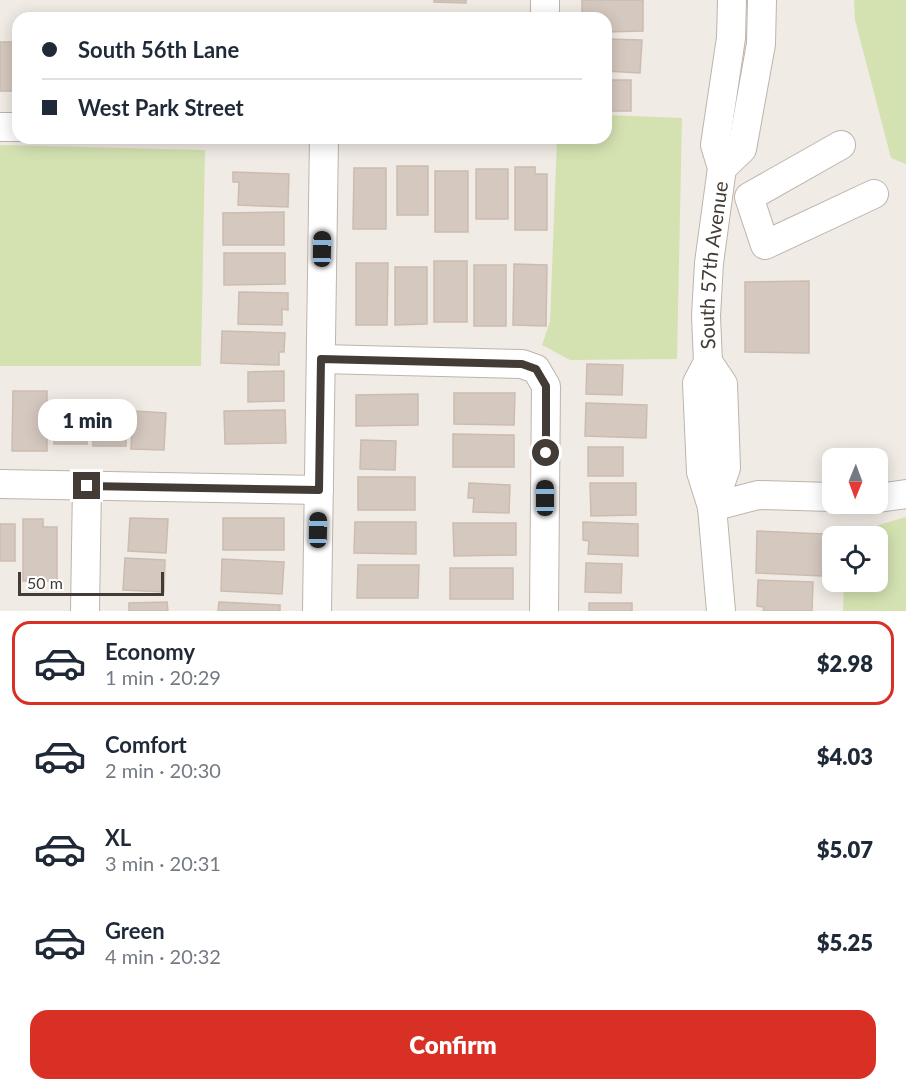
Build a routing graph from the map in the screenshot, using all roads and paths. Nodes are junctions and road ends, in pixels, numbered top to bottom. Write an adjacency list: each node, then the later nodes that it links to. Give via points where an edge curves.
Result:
1 (732, 0): 5 (street, South 57th Avenue, via 731,38 715,145)
2 (762, 0): 5 (street, South 57th Avenue, via 760,44 742,149)
3 (324, 144): 7 (street)
4 (841, 145): 6 (street, via 749,197 765,245)
5 (722, 168): 14 (street, South 57th Avenue, via 706,316 708,362 723,384 711,420 726,468)
6 (874, 194)
7 (321, 359): 10 (street); 17 (street, via 522,364 536,369 546,386)
8 (0, 484): 9 (street)
9 (87, 486): 10 (street); 15 (street)
10 (319, 490): 16 (street)
11 (906, 494): 13 (street)
12 (822, 497): 14 (street, via 758,495)
13 (888, 497)
14 (712, 507): 18 (street, South 57th Avenue)
15 (85, 611)
16 (317, 611)
17 (544, 611)
18 (721, 611)

